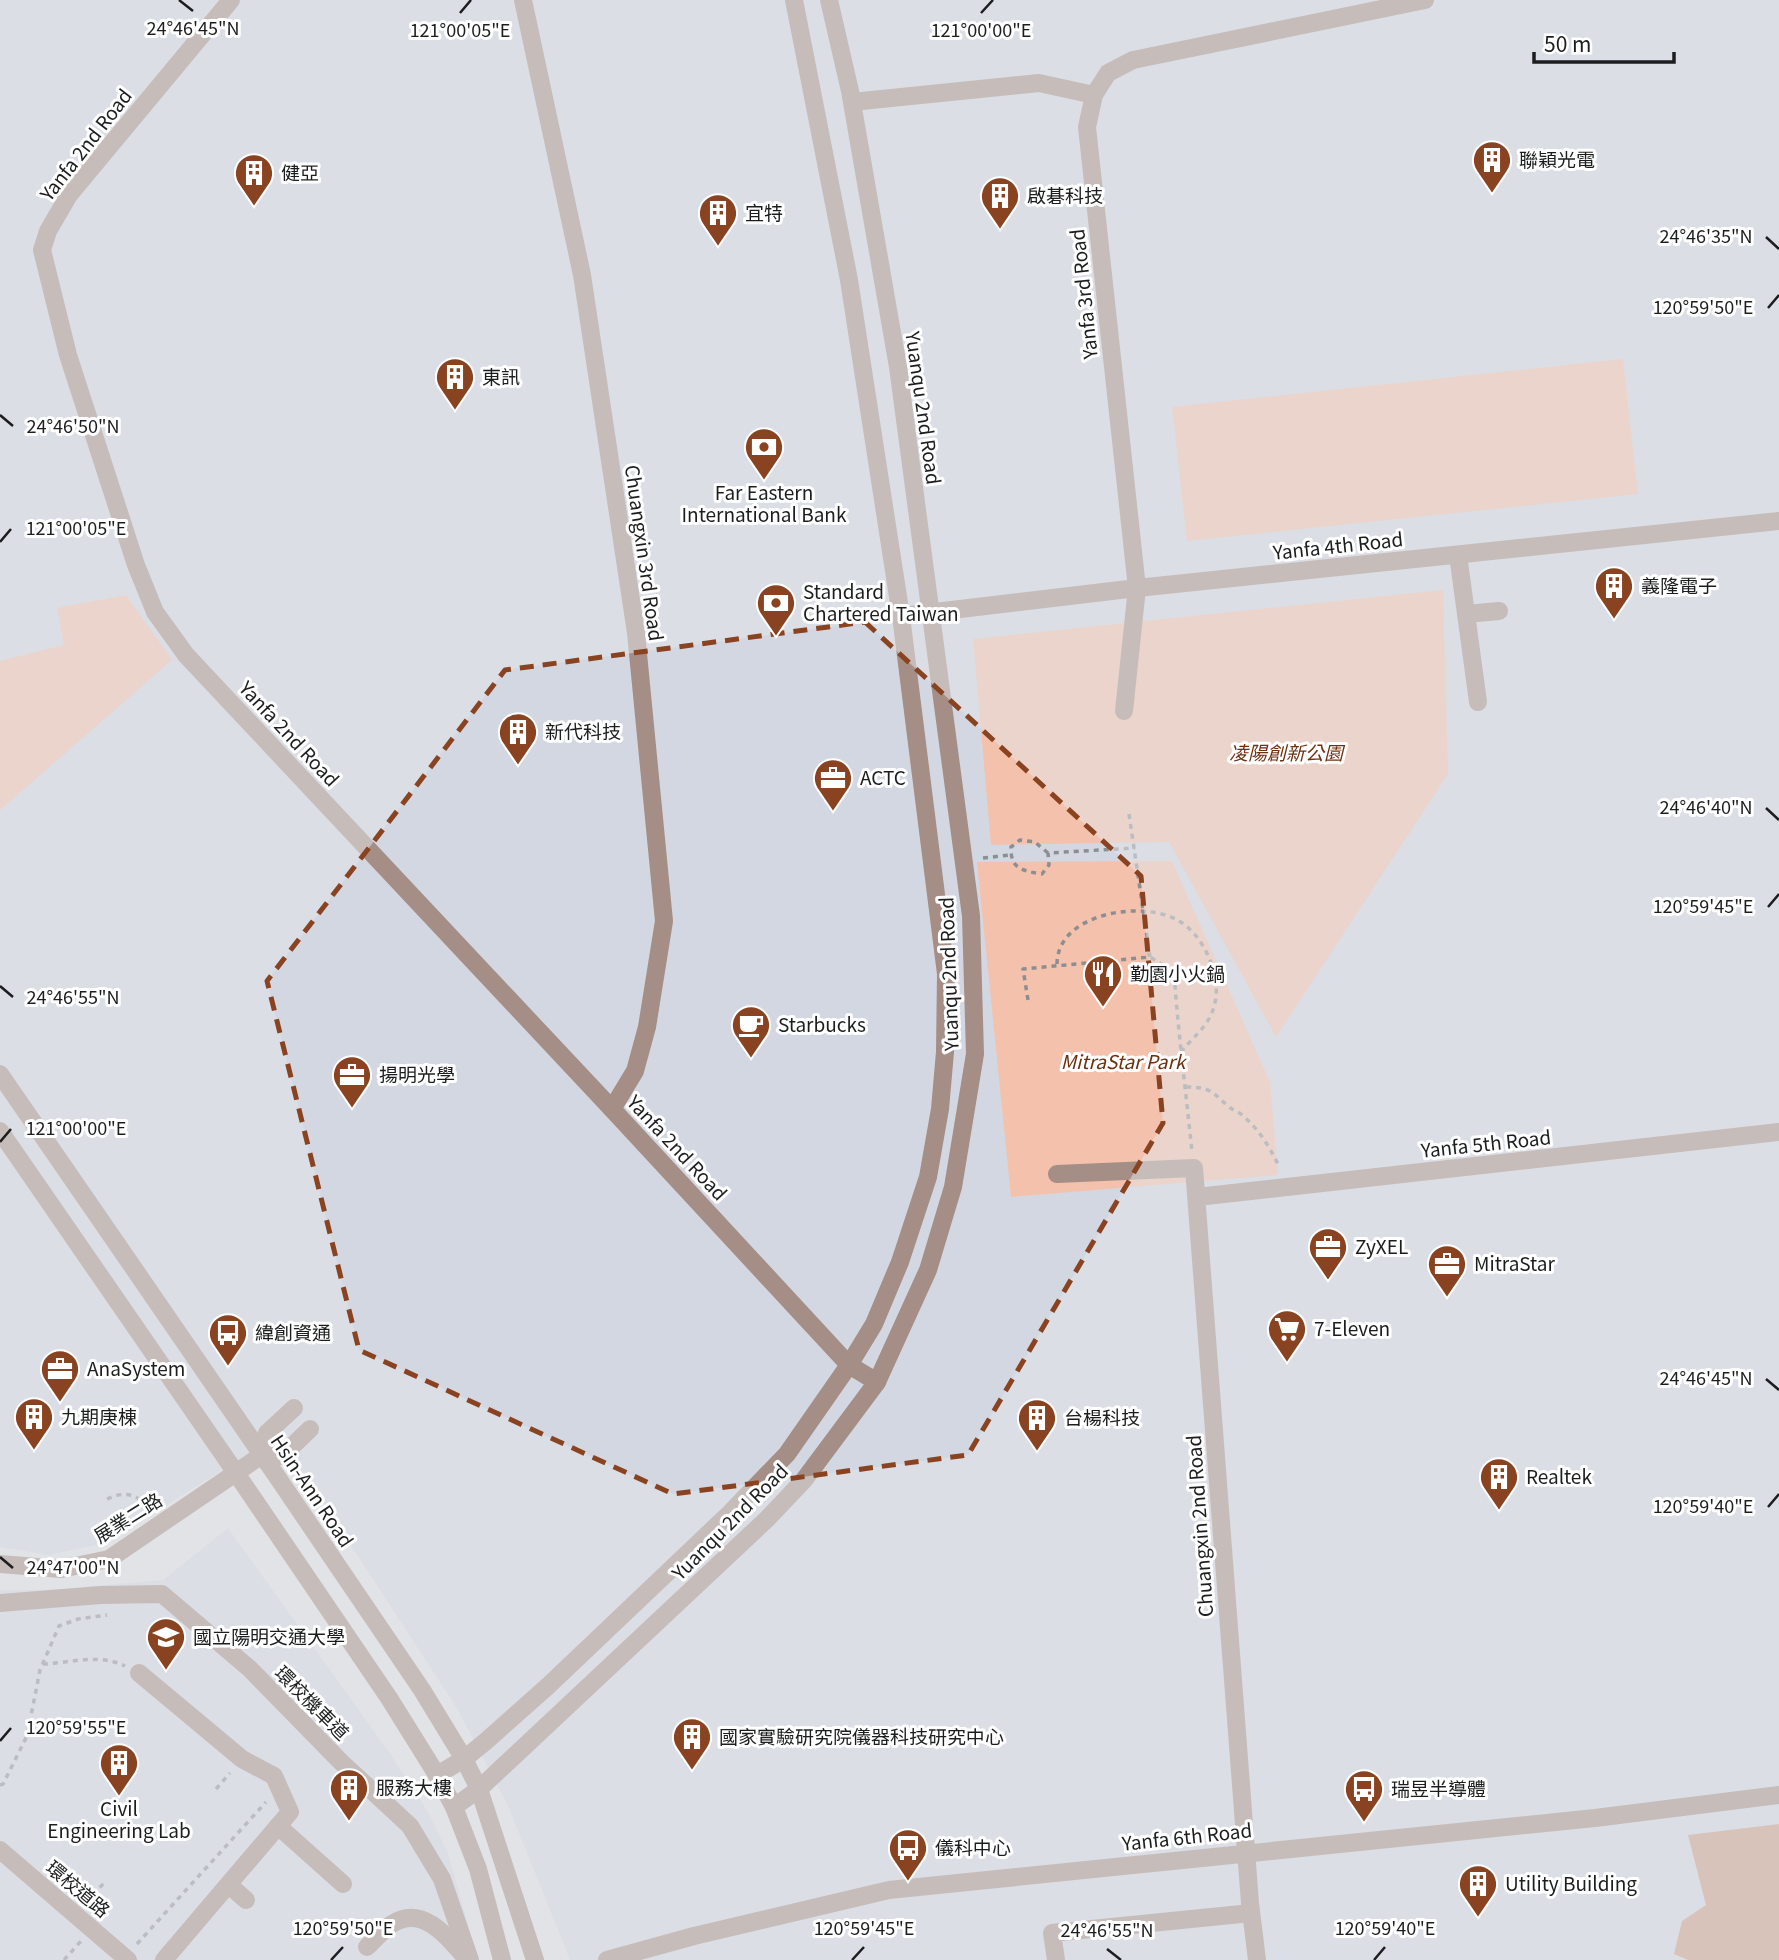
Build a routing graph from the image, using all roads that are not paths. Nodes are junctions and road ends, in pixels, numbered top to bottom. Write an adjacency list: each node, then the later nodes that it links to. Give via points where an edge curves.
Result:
1 (231, 0): 18 (street, Yanfa 2nd Road, via 69,195 42,250 68,355 136,565 155,612 186,655)
2 (523, 0): 18 (street, Chuangxin 3rd Road, via 582,275 636,634 664,921 635,1072)
3 (794, 0): 14 (street, Yuanqu 2nd Road, via 849,280)
4 (830, 0): 7 (street, Yuanqu 2nd Road)
5 (1425, 0): 6 (street, Yanfa 3rd Road, via 1133,60 1108,73)
6 (1094, 95): 7 (street, via 1039,83); 10 (street, Yanfa 3rd Road, via 1087,127)
7 (852, 102): 12 (street, Yuanqu 2nd Road, via 898,367)
8 (1779, 521): 9 (street, Yanfa 4th Road)
9 (1458, 555): 10 (street, Yanfa 4th Road); 13 (street)
10 (1138, 588): 12 (street, Yanfa 4th Road); 16 (street, Yanfa 3rd Road)
11 (1499, 611): 13 (street)
12 (929, 612): 14 (street, Yanfa 4th Road); 24 (street, Yuanqu 2nd Road, via 971,916 975,1054 953,1187 928,1270)
13 (1466, 614): 15 (street)
14 (901, 616): 23 (street, Yuanqu 2nd Road, via 946,974 945,1052 928,1177 901,1262 874,1324)
15 (1478, 702)
16 (1124, 712)
17 (0, 1074): 27 (street, Hsin-Ann Road)
18 (612, 1109): 23 (street, Yanfa 2nd Road)
19 (0, 1131): 28 (street)
20 (1779, 1132): 22 (street, Yanfa 5th Road)
21 (1056, 1174): 22 (street, Chuangxin 2nd Road, via 1194,1168)
22 (1197, 1197): 39 (street, Chuangxin 2nd Road)
23 (849, 1365): 24 (street, Yanfa 2nd Road); 32 (street, Yuanqu 2nd Road, via 786,1454 730,1513)
24 (877, 1382): 34 (street, Yuanqu 2nd Road, via 804,1480 767,1519)
25 (294, 1408): 27 (street, via 267,1433)
26 (310, 1429): 27 (street, via 282,1456)
27 (262, 1455): 28 (street, 展業二路); 32 (street, Hsin-Ann Road)
28 (236, 1473): 29 (street, 展業二路, via 109,1559 61,1569); 33 (street)
29 (0, 1564)
30 (0, 1603): 47 (street, 環校機車道, via 162,1594 250,1669 410,1826 442,1879)
31 (139, 1673): 37 (street, via 242,1759 274,1776 290,1812)
32 (464, 1759): 33 (street, Yuanqu 2nd Road); 34 (street, Hsin-Ann Road)
33 (437, 1774): 36 (street)
34 (479, 1789): 36 (street, Yuanqu 2nd Road); 49 (street, Hsin-Ann Road)
35 (1779, 1796): 39 (street, Yanfa 6th Road)
36 (454, 1807): 48 (street, via 478,1869)
37 (278, 1826): 40 (street); 41 (street)
38 (0, 1850): 45 (street, 環校道路)
39 (1246, 1852): 43 (street, Chuangxin 2nd Road); 50 (street, Yanfa 6th Road, via 889,1890)
40 (343, 1884)
41 (229, 1885): 42 (street); 46 (street)
42 (246, 1900)
43 (1251, 1913): 51 (street, via 1052,1933); 52 (street, Chuangxin 2nd Road)
44 (368, 1947): 47 (street, via 391,1925 411,1919 430,1922 443,1931)
45 (129, 1956)
46 (164, 1960)
47 (469, 1960)
48 (502, 1960)
49 (536, 1960)
50 (607, 1960)
51 (1056, 1960)
52 (1257, 1960)

